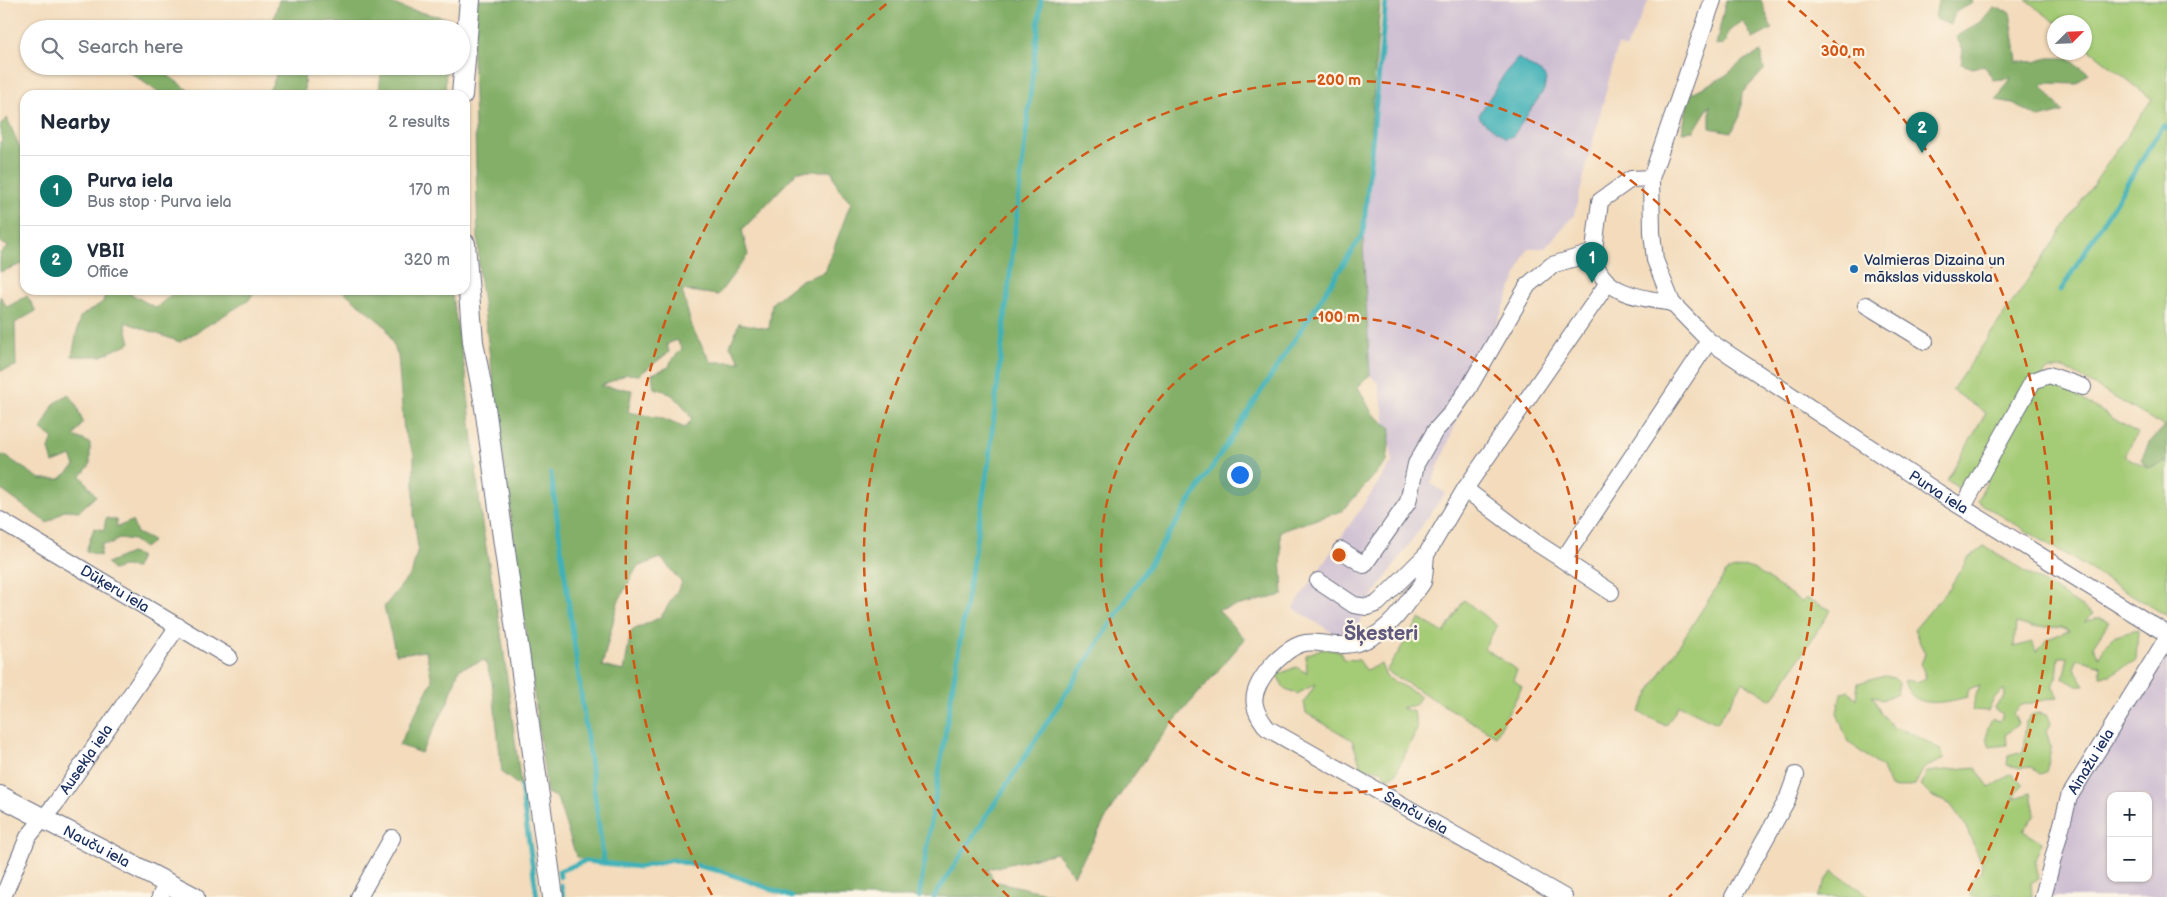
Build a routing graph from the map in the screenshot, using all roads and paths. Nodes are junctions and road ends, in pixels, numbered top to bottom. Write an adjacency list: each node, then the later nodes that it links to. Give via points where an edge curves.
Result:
1 (470, 0): 3 (street)
2 (1714, 0): 6 (street, Purva iela)
3 (468, 20)
4 (464, 75): 5 (street)
5 (462, 90)
6 (1651, 178): 7 (street, via 1631,179 1600,201); 10 (street, Purva iela, via 1656,260)
7 (1595, 252): 8 (street, via 1594,261); 18 (street, via 1552,265 1528,285 1468,389 1435,431 1416,464 1408,502 1386,534 1364,565)
8 (1608, 284): 10 (street, via 1633,296); 15 (street)
9 (469, 295): 34 (street, via 473,342)
10 (1672, 303): 12 (street, Purva iela)
11 (1866, 305): 13 (street)
12 (1709, 341): 16 (street, Purva iela); 20 (street)
13 (1925, 341)
14 (2083, 387): 16 (street, via 2049,375 2033,381)
15 (1465, 490): 19 (street); 20 (street)
16 (1963, 508): 24 (street, Purva iela)
17 (0, 520): 23 (street, Dūķeru iela)
18 (1341, 550)
19 (1426, 555): 21 (street, via 1378,603 1367,607 1354,606); 35 (street, Senču iela, via 1423,582 1387,629 1368,640 1339,645 1302,644 1288,651 1275,661 1255,691 1254,704 1267,728)
20 (1563, 560): 22 (street)
21 (1318, 581)
22 (1611, 592)
23 (178, 626): 25 (street, Dūķeru iela); 28 (street, Ausekļa iela)
24 (2167, 636): 37 (street, Ainažu iela, via 2069,797)
25 (229, 657)
26 (1796, 775): 36 (street, via 1787,800)
27 (0, 796): 28 (street, Nauču iela)
28 (44, 820): 30 (street, Nauču iela); 31 (street, Ausekļa iela, via 28,837)
29 (392, 838): 33 (street)
30 (164, 890): 32 (street, Nauču iela)
31 (3, 897)
32 (194, 897)
33 (359, 897)
34 (553, 897)
35 (1564, 897)
36 (1733, 897)
37 (2043, 897)

